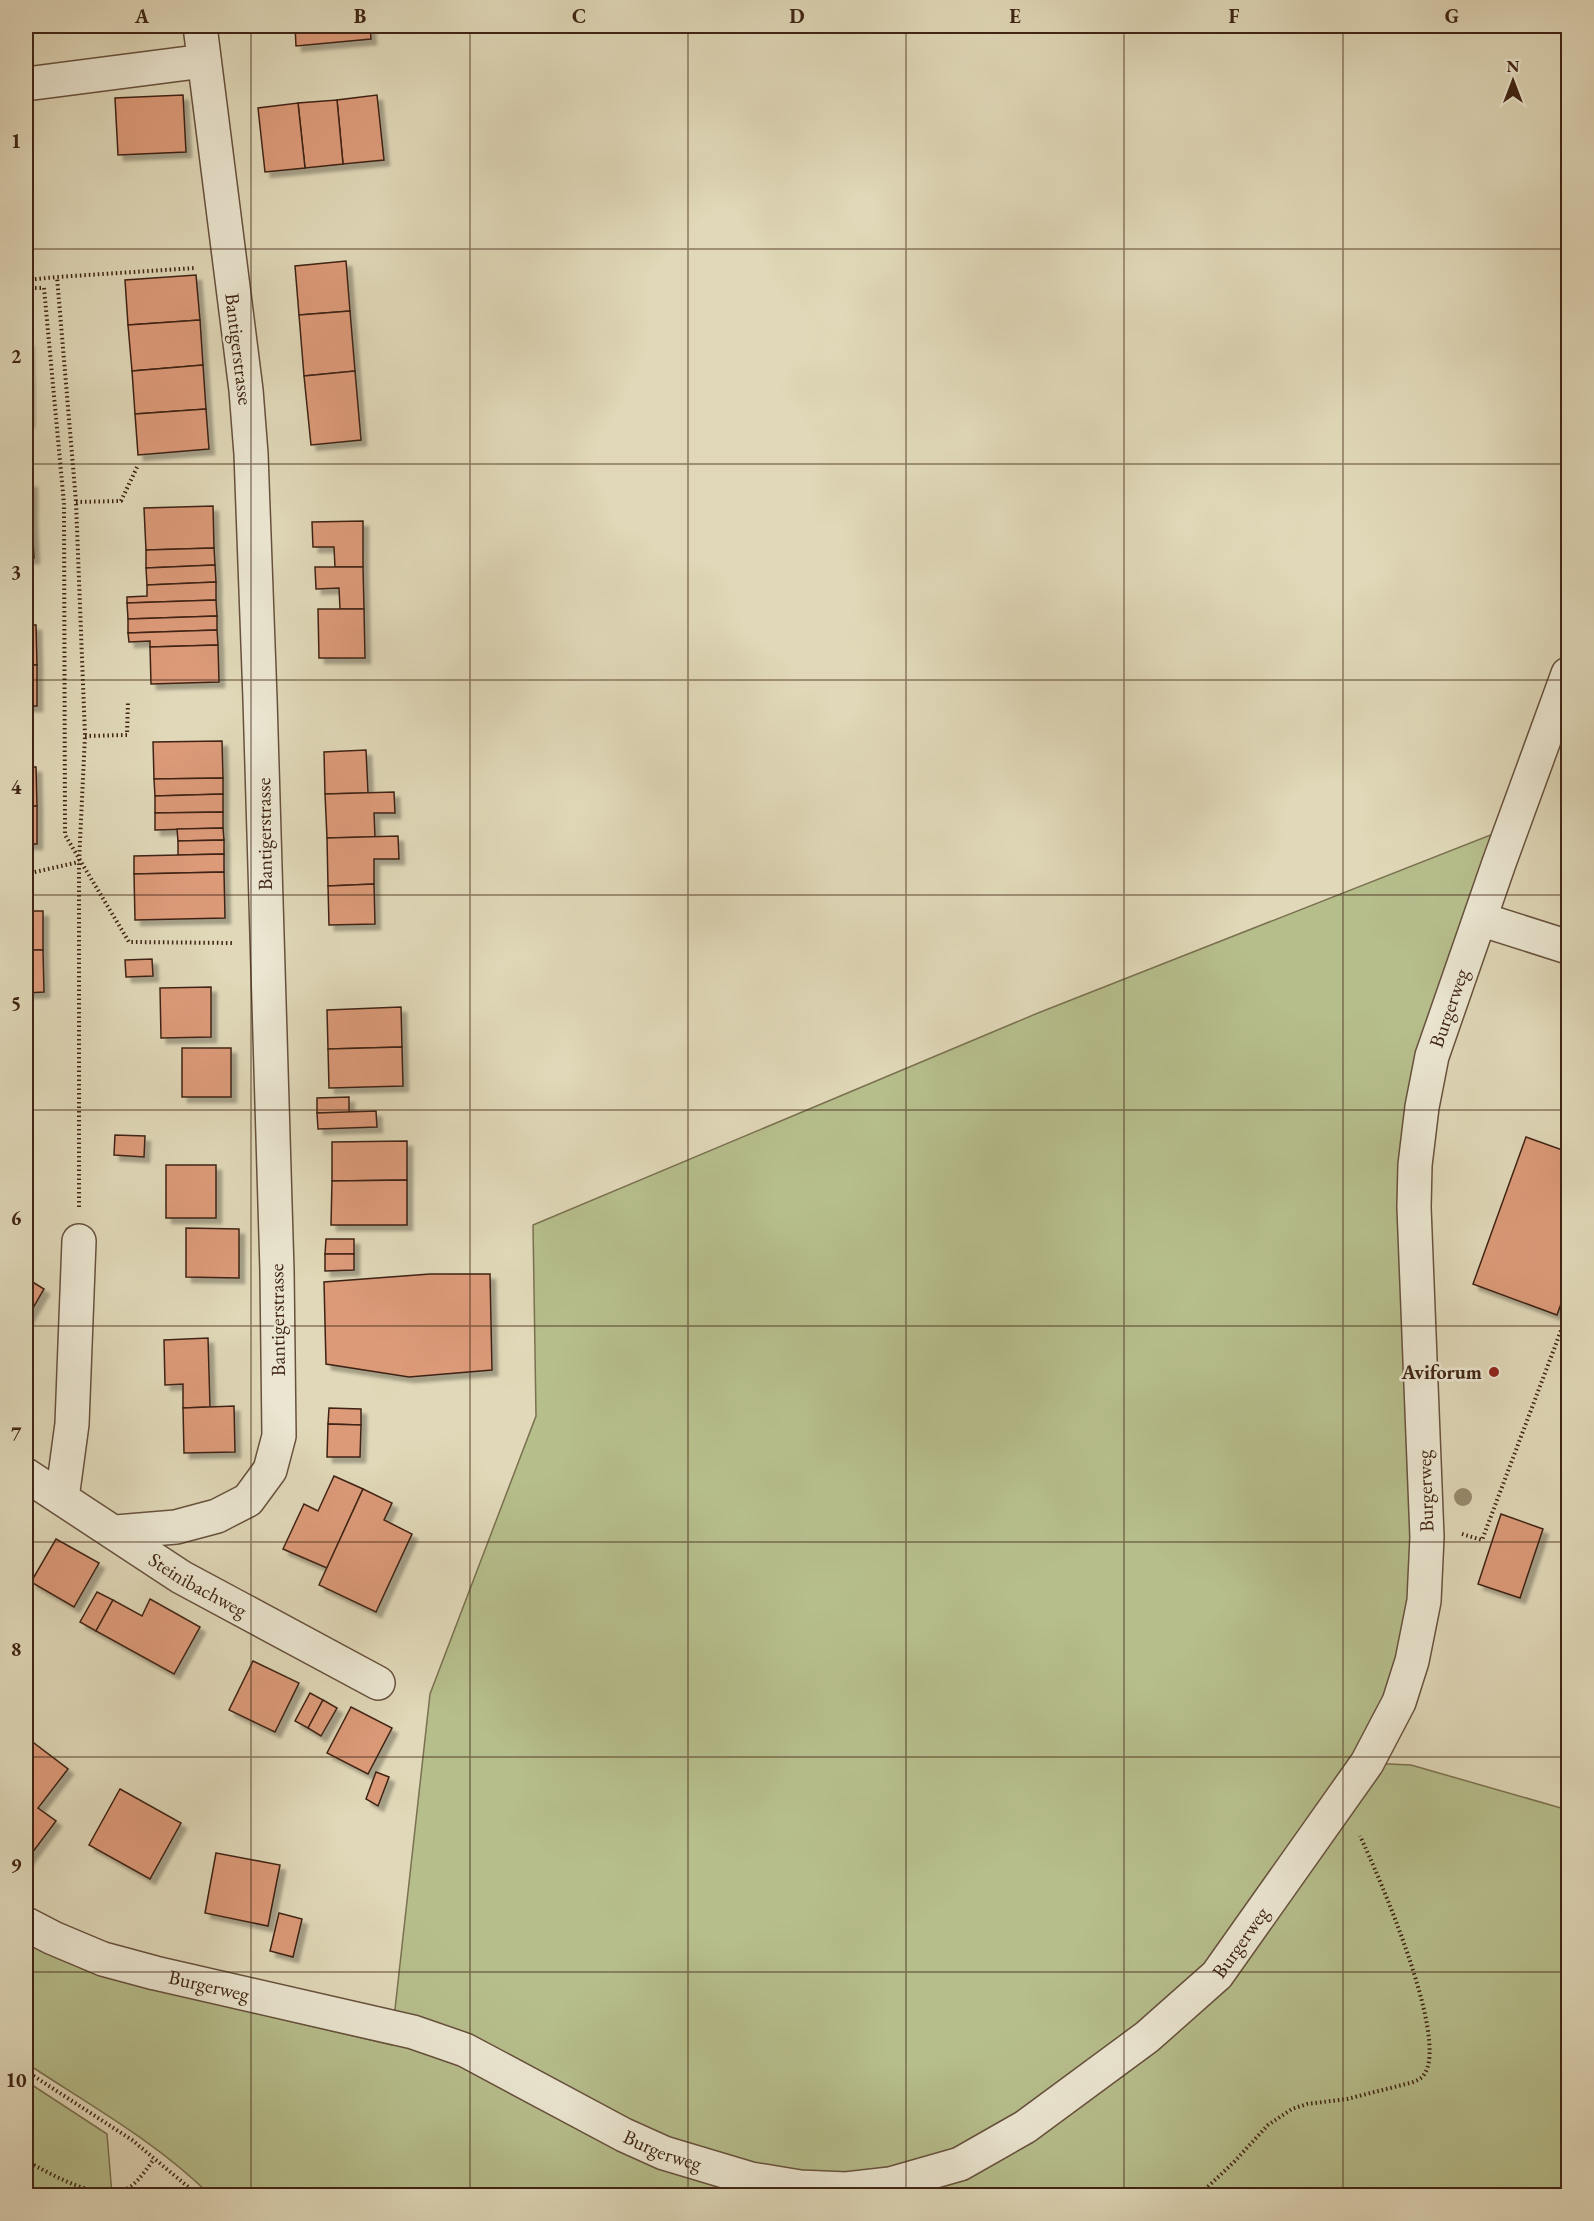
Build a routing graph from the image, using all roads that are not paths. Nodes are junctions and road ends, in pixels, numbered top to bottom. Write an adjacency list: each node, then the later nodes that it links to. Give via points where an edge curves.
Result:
1 (200, 26): 2 (street, Bantigerstrasse)
2 (204, 61): 3 (street); 10 (street, Bantigerstrasse, via 246,390 250,454 279,1436 270,1470 248,1500 217,1516 176,1527)
3 (26, 84)
4 (1569, 674): 5 (street, Burgerweg)
5 (1480, 919): 6 (street); 12 (street, Burgerweg, via 1432,1056 1415,1165 1427,1537 1424,1601 1399,1702 1367,1763 1217,1975 1147,2037 1025,2127 960,2164 890,2184 846,2189 751,2179 664,2153 444,2042 103,1959)
6 (1569, 947)
7 (79, 1241): 9 (street, via 72,1425)
8 (26, 1474): 9 (street, Steinibachweg)
9 (62, 1498): 10 (street, Steinibachweg)
10 (116, 1532): 11 (street, Steinibachweg, via 181,1577)
11 (378, 1683)
12 (26, 1924)

